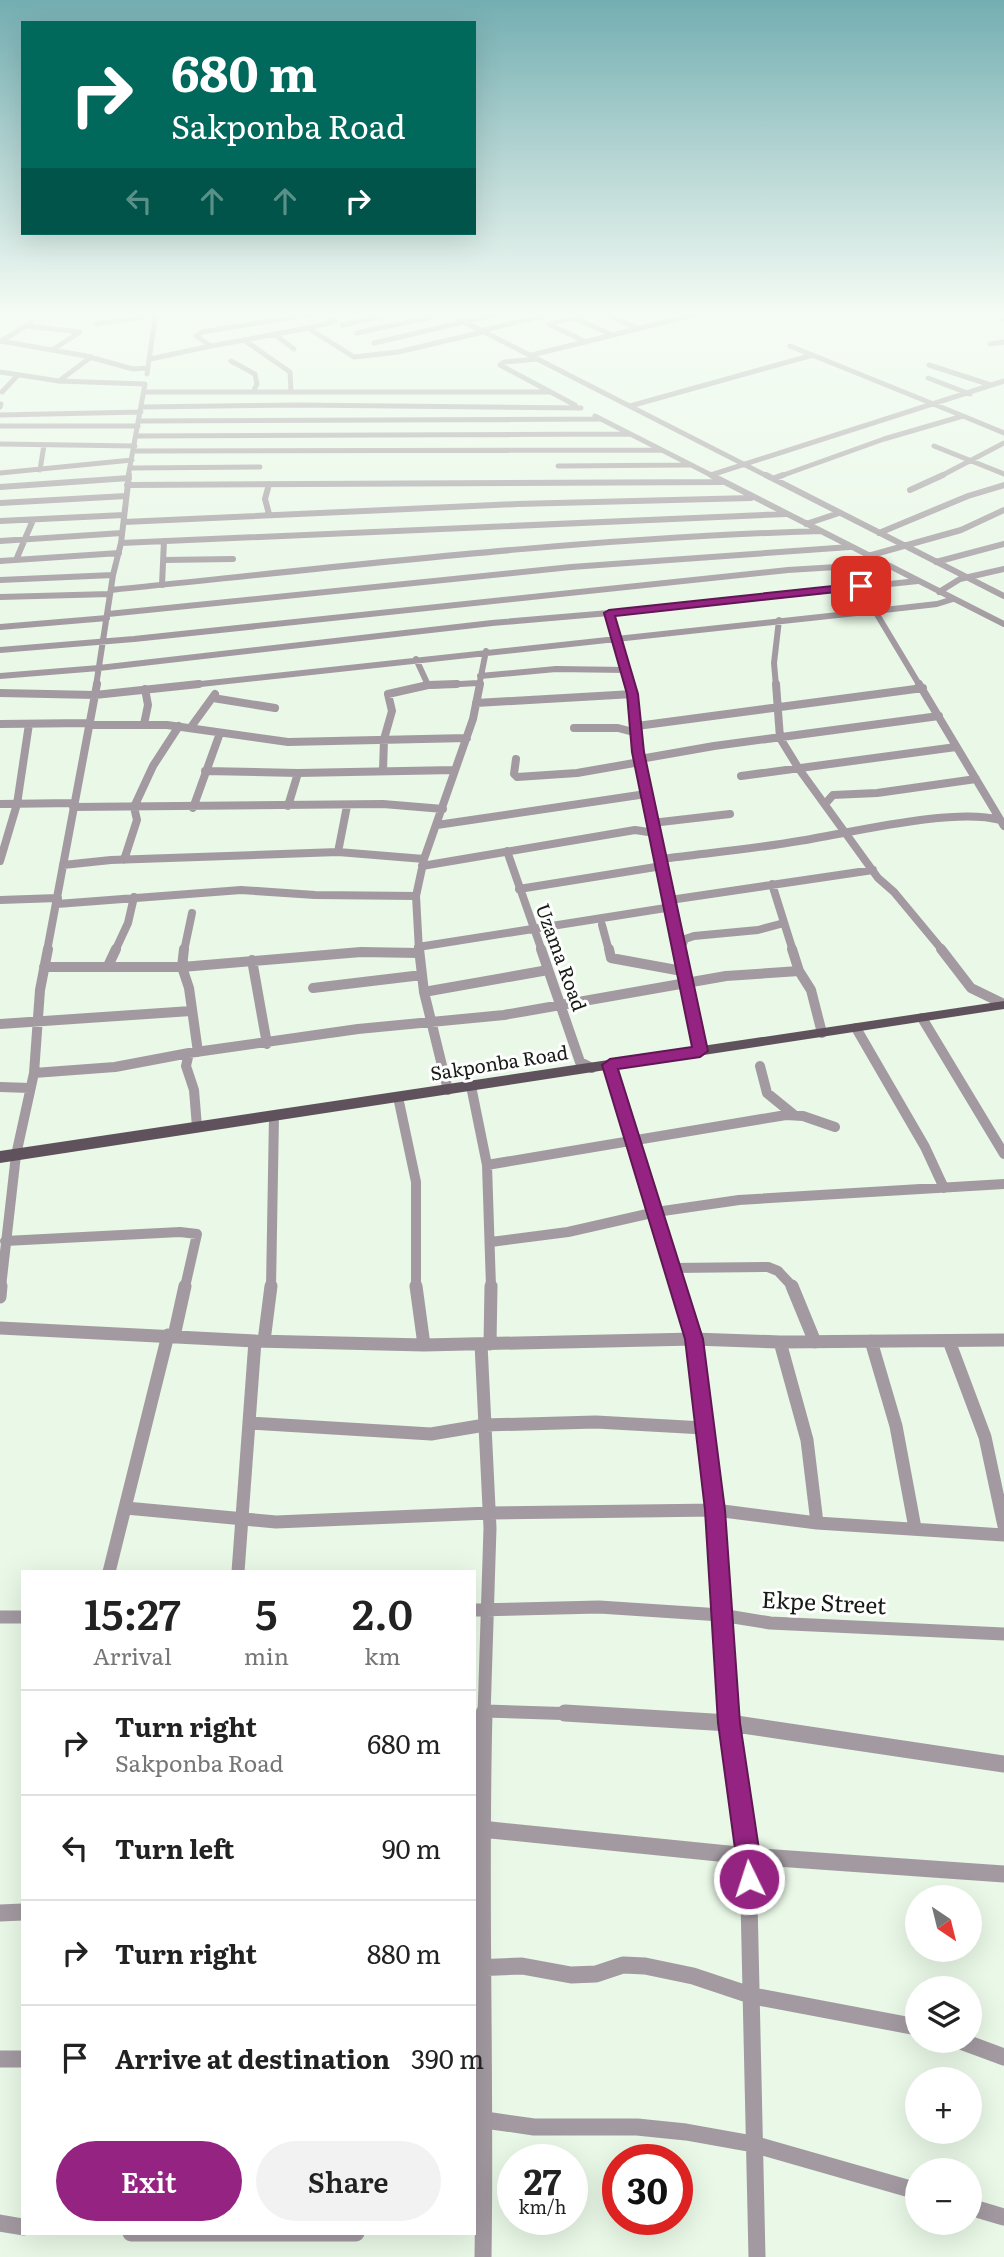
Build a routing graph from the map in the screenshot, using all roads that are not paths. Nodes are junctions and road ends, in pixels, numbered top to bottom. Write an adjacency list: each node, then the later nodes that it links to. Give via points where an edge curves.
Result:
1 (140, 416): 8 (street)
2 (597, 416): 7 (street)
3 (649, 416): 22 (street)
4 (893, 416): 22 (street)
5 (961, 416): 29 (street, via 815,461)
6 (962, 416): 10 (street)
7 (600, 418): 8 (street); 11 (street)
8 (139, 424): 9 (street); 12 (street)
9 (0, 426)
10 (1004, 433)
11 (631, 434): 12 (street); 18 (street)
12 (137, 436): 17 (street)
13 (0, 443): 15 (street)
14 (1004, 443): 19 (street)
15 (44, 444): 17 (street); 25 (street)
16 (933, 446): 19 (street)
17 (134, 449): 18 (street); 20 (street)
18 (662, 450): 21 (street)
19 (971, 463): 27 (street); 35 (street)
20 (131, 464): 24 (street); 25 (street); 30 (street)
21 (691, 465): 23 (street); 28 (street)
22 (740, 465): 28 (street); 29 (street)
23 (558, 466)
24 (260, 467)
25 (40, 470): 26 (street)
26 (0, 473)
27 (1004, 474)
28 (711, 475): 31 (street)
29 (775, 478): 40 (street)
30 (128, 481): 32 (street); 34 (street); 36 (street)
31 (724, 482): 32 (street); 37 (street)
32 (269, 484): 41 (street, via 265,499)
33 (1004, 485): 49 (street, via 968,495)
34 (0, 487)
35 (910, 489)
36 (126, 496): 38 (street); 43 (street)
37 (754, 498): 41 (street); 42 (street)
38 (0, 503)
39 (1004, 510): 55 (street, via 961,530)
40 (839, 513): 46 (street); 49 (street)
41 (269, 514): 43 (street)
42 (786, 514): 46 (street); 52 (street)
43 (124, 518): 44 (street); 48 (street)
44 (33, 520): 45 (street); 50 (street)
45 (0, 522)
46 (806, 524): 47 (street)
47 (821, 531): 56 (street); 70 (street, via 558,545)
48 (122, 533): 50 (street); 53 (street)
49 (879, 533): 55 (street)
50 (26, 540): 51 (street); 60 (street)
51 (0, 541)
52 (164, 541): 53 (street); 61 (street)
53 (121, 543): 57 (street)
54 (1004, 544): 63 (street)
55 (903, 545): 58 (street); 63 (street)
56 (850, 547): 58 (street); 78 (street, via 476,575)
57 (119, 553): 60 (street); 66 (street)
58 (868, 555): 64 (street)
59 (233, 559): 61 (street)
60 (16, 560): 62 (street)
61 (164, 560): 70 (street)
62 (0, 561)
63 (936, 562): 67 (street)
64 (884, 564): 69 (street); 83 (street, via 546,594)
65 (1004, 569): 67 (street)
66 (113, 575): 68 (street); 71 (street)
67 (967, 578): 72 (street); 73 (street)
68 (0, 580)
69 (918, 581): 72 (street); 77 (street)
70 (162, 584): 71 (street)
71 (110, 592): 74 (street); 78 (street)
72 (939, 592): 75 (street)
73 (1004, 596)
74 (0, 597)
75 (953, 599): 76 (street); 80 (street)
76 (875, 611): 79 (street); 93 (street)
77 (609, 613): 82 (street); 87 (street)
78 (107, 616): 81 (street); 83 (street)
79 (779, 620): 82 (street); 101 (street, via 775,663)
80 (1004, 624)
81 (0, 627)
82 (616, 639): 85 (street); 88 (street)
83 (104, 642): 84 (street); 87 (street)
84 (0, 650)
85 (486, 651): 86 (street); 90 (street)
86 (416, 659): 91 (street); 92 (street)
87 (99, 668): 89 (street); 97 (street)
88 (626, 670): 90 (street, via 567,669); 96 (street)
89 (0, 676)
90 (479, 679): 92 (street); 99 (street)
91 (218, 681): 94 (street); 98 (street)
92 (428, 685): 115 (street, via 388,694 392,711)
93 (923, 688): 101 (street); 102 (street)
94 (145, 689): 97 (street); 106 (street)
95 (0, 693): 97 (street)
96 (633, 694): 99 (street); 110 (street)
97 (95, 695): 105 (street)
98 (213, 698): 100 (street); 108 (street)
99 (476, 703): 113 (street)
100 (275, 708)
101 (780, 709): 110 (street); 114 (street)
102 (939, 716): 114 (street); 116 (street)
103 (2, 724): 104 (street); 111 (street)
104 (29, 724): 105 (street); 128 (street)
105 (89, 724): 106 (street); 130 (street)
106 (144, 724): 107 (street)
107 (179, 726): 108 (street); 133 (street)
108 (191, 727): 112 (street)
109 (574, 727): 110 (street)
110 (637, 729): 118 (street)
111 (0, 733)
112 (220, 733): 115 (street, via 288,742); 121 (street)
113 (467, 738): 115 (street); 120 (street)
114 (780, 738): 118 (street); 119 (street)
115 (384, 739): 122 (street)
116 (956, 747): 119 (street); 125 (street)
117 (516, 759): 118 (street, via 517,777 577,773)
118 (640, 761): 126 (street)
119 (799, 769): 124 (street); 129 (street)
120 (455, 770): 122 (street); 135 (street)
121 (205, 771): 123 (street); 134 (street)
122 (383, 771): 123 (street)
123 (298, 773): 131 (street)
124 (741, 776)
125 (976, 779): 129 (street, via 833,795); 137 (street)
126 (646, 794): 138 (street); 139 (street)
127 (0, 804): 128 (street)
128 (16, 804): 130 (street); 144 (street)
129 (825, 804): 140 (street)
130 (74, 805): 133 (street); 147 (street)
131 (288, 806): 132 (street); 134 (street)
132 (347, 806): 135 (street); 142 (street)
133 (134, 807): 134 (street); 143 (street, via 137,820)
134 (193, 808)
135 (443, 809): 138 (street)
136 (730, 814): 139 (street)
137 (1002, 823): 140 (street, via 983,815)
138 (437, 825): 145 (street)
139 (654, 828): 141 (street); 146 (street)
140 (847, 833): 146 (street); 148 (street)
141 (507, 851): 145 (street); 150 (street, Uzama Road)
142 (338, 852): 143 (street); 145 (street)
143 (124, 860): 147 (street)
144 (0, 861)
145 (423, 863): 151 (street)
146 (661, 863): 150 (street); 155 (street)
147 (63, 865): 154 (street)
148 (873, 870): 149 (street); 173 (street)
149 (772, 884): 155 (street); 157 (street)
150 (519, 889): 159 (street, Uzama Road)
151 (416, 896): 152 (street, via 242,890); 160 (street)
152 (134, 897): 154 (street); 163 (street, via 128,923)
153 (0, 900): 154 (street)
154 (58, 901): 164 (street)
155 (671, 904): 159 (street); 161 (street)
156 (192, 913): 165 (street)
157 (784, 923): 161 (street, via 694,936 685,939); 168 (street)
158 (602, 925): 167 (street, via 611,958)
159 (534, 929): 160 (street); 166 (street, Uzama Road)
160 (419, 950): 162 (street); 169 (street)
161 (679, 952): 167 (street)
162 (252, 960): 165 (street); 184 (street)
163 (108, 966): 164 (street); 165 (street)
164 (44, 967): 179 (street)
165 (182, 967): 177 (street)
166 (548, 970): 172 (street); 175 (street, Uzama Road)
167 (682, 971): 170 (street)
168 (799, 971): 170 (street); 183 (street, via 811,990)
169 (422, 975): 171 (street); 172 (street)
170 (685, 984): 175 (street); 185 (street)
171 (313, 988)
172 (424, 992): 180 (street)
173 (977, 992): 174 (street); 176 (street)
174 (1004, 1005): 178 (main road, Sakponba Road)
175 (561, 1006): 180 (street); 189 (street, Uzama Road, via 580,1062)
176 (972, 1008)
177 (191, 1012): 179 (street); 186 (street)
178 (922, 1018): 182 (main road, Sakponba Road); 201 (street)
179 (36, 1021): 181 (street); 190 (street)
180 (431, 1022): 184 (street); 194 (street)
181 (0, 1024)
182 (856, 1028): 183 (main road, Sakponba Road); 206 (street, via 926,1144)
183 (822, 1033): 185 (main road, Sakponba Road)
184 (267, 1044): 186 (street)
185 (700, 1051): 187 (main road, Sakponba Road)
186 (193, 1052): 190 (street, via 115,1067); 198 (street, via 186,1068 194,1090)
187 (610, 1065): 189 (main road, Sakponba Road); 200 (street)
188 (760, 1066): 196 (street, via 766,1093)
189 (592, 1068): 191 (main road, Sakponba Road)
190 (34, 1073): 193 (street)
191 (471, 1086): 194 (main road, Sakponba Road); 204 (street)
192 (0, 1087): 193 (street)
193 (30, 1088): 202 (street)
194 (448, 1090): 195 (main road, Sakponba Road)
195 (398, 1097): 197 (main road, Sakponba Road); 222 (street, via 416,1182 415,1276)
196 (794, 1115): 199 (street); 200 (street)
197 (274, 1116): 198 (main road, Sakponba Road); 216 (street, via 273,1274)
198 (197, 1127): 202 (main road, Sakponba Road)
199 (835, 1127)
200 (630, 1139): 204 (street); 207 (street)
201 (1004, 1154)
202 (16, 1155): 203 (main road, Sakponba Road); 208 (street)
203 (0, 1157)
204 (487, 1165): 209 (street)
205 (1004, 1184): 206 (street)
206 (944, 1188): 207 (street, via 739,1200)
207 (656, 1212): 209 (street); 210 (street)
208 (5, 1241): 211 (street); 213 (street, via 197,1234)
209 (491, 1242): 221 (street)
210 (673, 1268): 214 (street); 220 (street, via 776,1269 796,1294)
211 (0, 1297)
212 (0, 1328): 213 (street)
213 (171, 1336): 216 (street); 226 (street)
214 (694, 1339): 219 (street); 221 (street); 225 (street)
215 (1004, 1340): 218 (street)
216 (260, 1341): 222 (street); 223 (street)
217 (871, 1341): 218 (street); 220 (street); 232 (street, via 896,1426)
218 (948, 1341): 231 (street, via 985,1437)
219 (780, 1342): 220 (street); 230 (street, via 807,1440)
220 (815, 1342)
221 (485, 1344): 222 (street); 224 (street)
222 (424, 1345)
223 (250, 1423): 224 (street, via 431,1434); 229 (street)
224 (485, 1425): 225 (street, via 596,1422); 228 (street)
225 (704, 1428): 227 (street)
226 (126, 1508): 229 (street); 234 (street)
227 (715, 1510): 228 (street); 230 (street); 237 (street)
228 (489, 1513): 229 (street, via 315,1521); 236 (street)
229 (243, 1519): 235 (street)
230 (817, 1523): 232 (street)
231 (1004, 1527)
232 (915, 1528): 233 (street)
233 (1004, 1535)
234 (110, 1570)
235 (238, 1570)
236 (480, 1610): 237 (street, Ekpe Street, via 599,1607); 241 (street)
237 (721, 1615): 240 (street, Ekpe Street, via 770,1623); 242 (street)
238 (0, 1617): 239 (street)
239 (21, 1617)
240 (1004, 1634)
241 (485, 1711): 242 (street); 244 (street)
242 (729, 1723): 243 (street); 245 (street)
243 (1004, 1764)
244 (479, 1835): 245 (street, via 643,1843); 249 (street)
245 (748, 1856): 246 (street); 250 (street)
246 (1004, 1874)
247 (21, 1912): 248 (street)
248 (0, 1913)
249 (478, 1968): 250 (street, via 522,1966 571,1975 596,1974 623,1965 645,1966); 256 (street)
250 (753, 1996): 251 (street); 257 (street)
251 (905, 2024)
252 (982, 2049): 253 (street)
253 (1004, 2057)
254 (0, 2059): 255 (street)
255 (21, 2059)
256 (485, 2120): 257 (street, via 534,2127 637,2127); 263 (street)
257 (753, 2144): 258 (street); 265 (street)
258 (905, 2188)
259 (982, 2211): 260 (street)
260 (1004, 2217)
261 (0, 2223): 262 (street)
262 (21, 2227)
263 (479, 2227): 264 (street)
264 (483, 2257)
265 (757, 2257)

